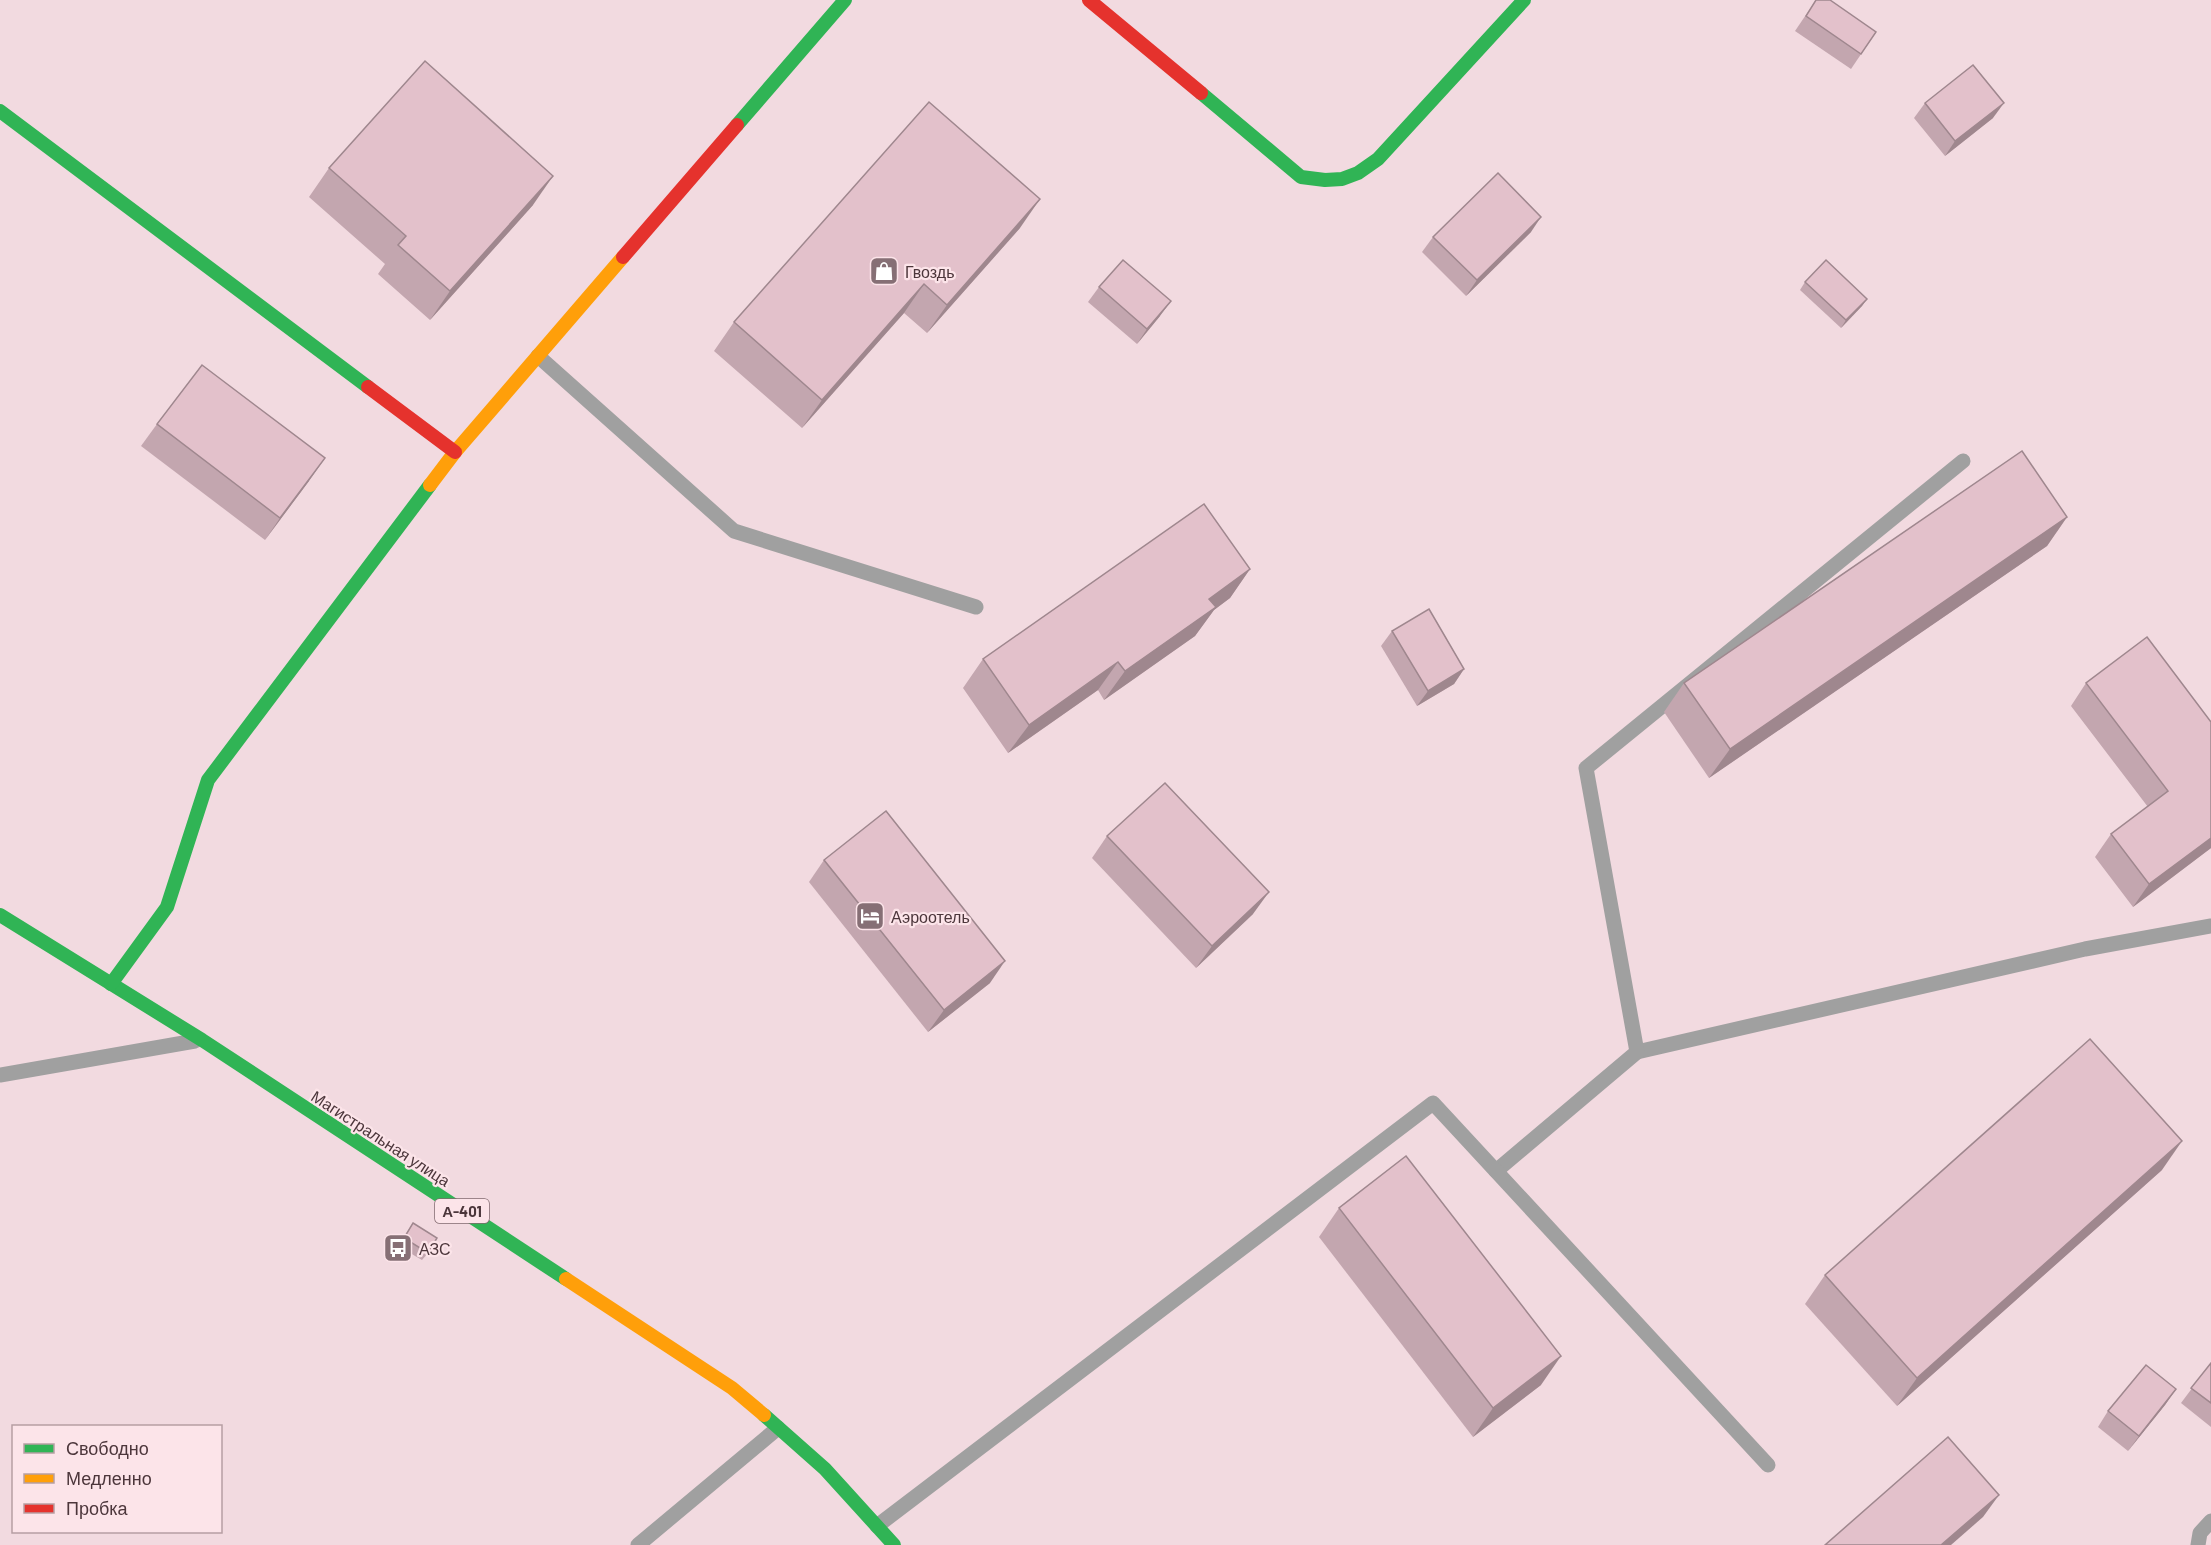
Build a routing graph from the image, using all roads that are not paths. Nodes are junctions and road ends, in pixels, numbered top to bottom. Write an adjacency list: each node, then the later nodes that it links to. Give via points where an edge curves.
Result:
1 (845, 0): 5 (street)
2 (1089, 0): 3 (street, via 1301,177 1330,181 1357,176 1378,159)
3 (1524, 0)
4 (0, 111): 6 (street)
5 (538, 356): 6 (street); 8 (lane, via 734,531)
6 (455, 452): 11 (street, via 208,780 166,907)
7 (1963, 461): 13 (lane, via 1586,768)
8 (976, 607)
9 (0, 915): 11 (street, Магистральная улица / А-401)
10 (2211, 926): 13 (lane, via 2085,949)
11 (111, 984): 12 (street, Магистральная улица / А-401)
12 (202, 1040): 14 (lane); 16 (street, Магистральная улица / А-401, via 732,1388)
13 (1637, 1052): 15 (lane)
14 (0, 1075)
15 (1496, 1171): 17 (lane); 19 (lane, via 1433,1103)
16 (778, 1428): 19 (street, Магистральная улица / А-401, via 825,1469); 20 (lane)
17 (1768, 1465)
18 (2211, 1521): 22 (lane, via 2200,1533)
19 (877, 1526): 21 (street, Магистральная улица / А-401)
20 (638, 1545)
21 (894, 1545)
22 (2198, 1545)

